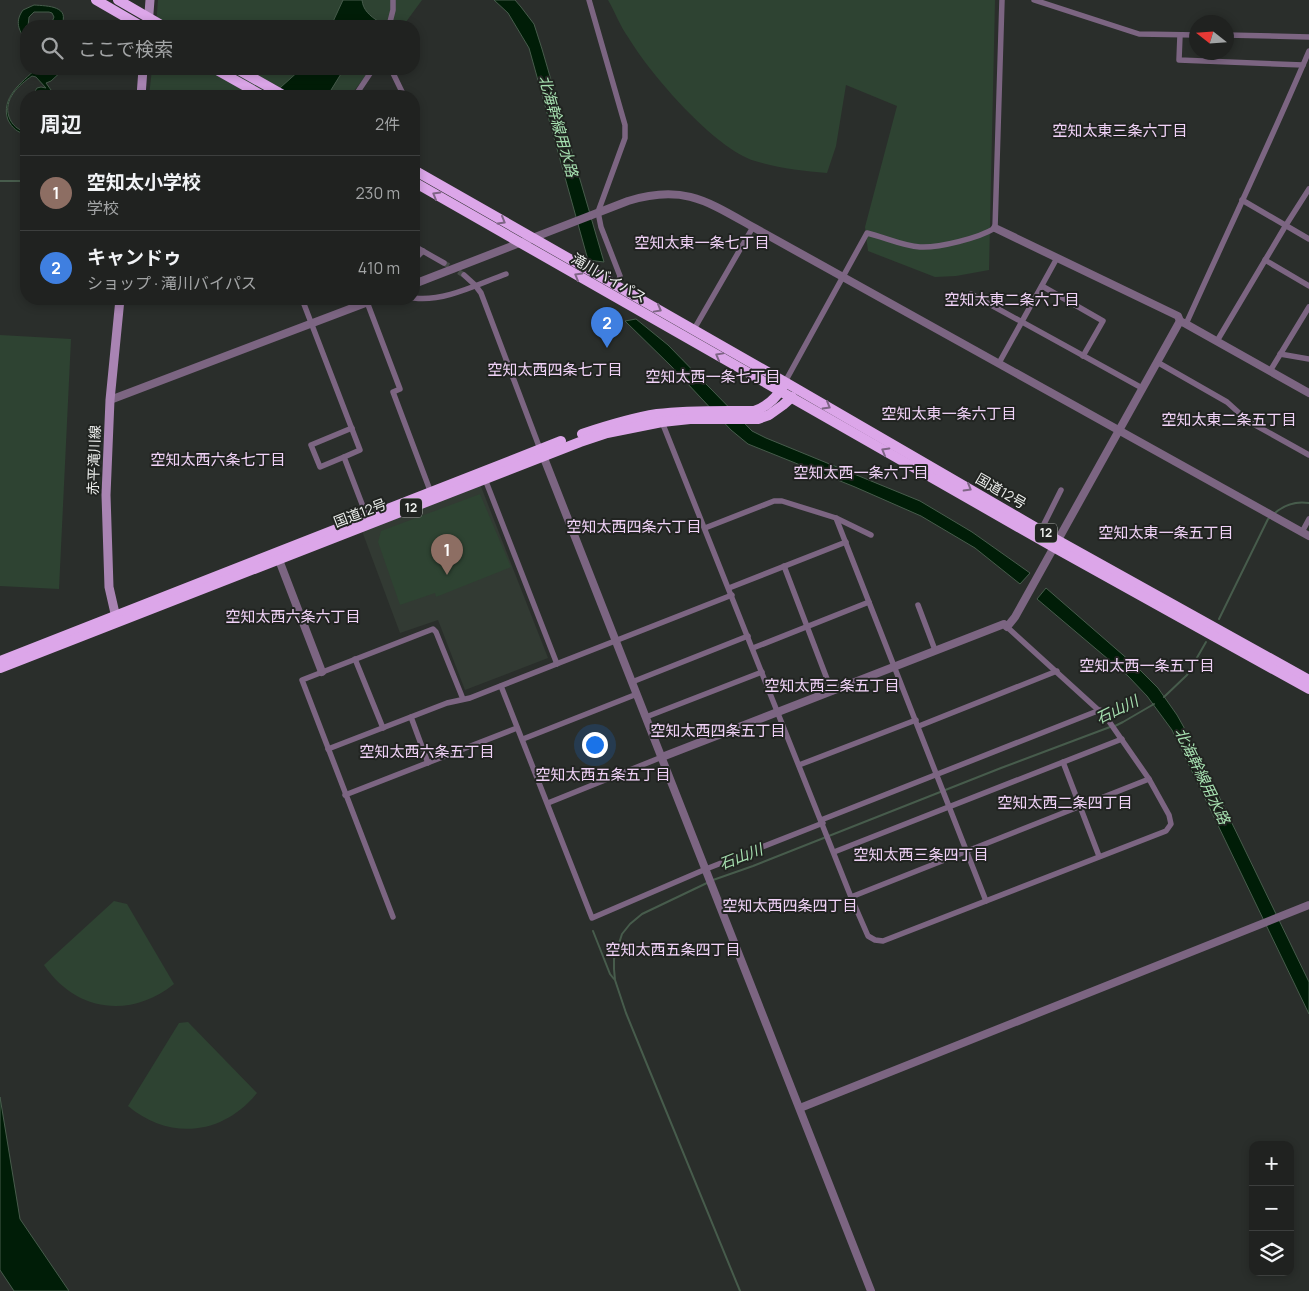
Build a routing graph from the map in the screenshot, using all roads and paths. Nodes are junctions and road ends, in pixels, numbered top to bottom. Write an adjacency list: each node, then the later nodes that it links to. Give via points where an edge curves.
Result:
1 (96, 0): 8 (highway)
2 (118, 0): 10 (highway, bridge)
3 (150, 0): 9 (main road)
4 (393, 0): 11 (street)
5 (589, 0): 32 (street, via 625,125 616,164)
6 (1002, 0): 35 (street)
7 (1034, 0): 12 (street, via 1139,34)
8 (131, 20)
9 (148, 20)
10 (153, 20)
11 (390, 20)
12 (1180, 34): 13 (street); 17 (street, via 1179,60)
13 (1189, 35)
14 (1234, 35): 15 (street)
15 (1309, 37)
16 (1309, 51): 17 (street)
17 (1303, 66): 31 (street)
18 (143, 75): 23 (main road)
19 (226, 75): 24 (highway)
20 (248, 75): 25 (highway)
21 (369, 75): 26 (street)
22 (394, 75): 27 (street)
23 (141, 90)
24 (252, 90)
25 (274, 90)
26 (359, 90)
27 (401, 90)
28 (420, 173): 36 (highway, 滝川バイパス / 12, one-way to 36)
29 (420, 185): 38 (highway, 滝川バイパス / 12, one-way to 29)
30 (1309, 189): 33 (street)
31 (1242, 200): 33 (street); 61 (street)
32 (595, 213): 34 (street, via 646,195 677,193 704,201); 36 (street); 50 (street, via 620,276)
33 (1286, 225): 37 (street); 43 (street)
34 (753, 226): 47 (street); 63 (street)
35 (995, 228): 42 (street); 47 (street, via 983,235 920,247 867,233)
36 (532, 238): 38 (street); 50 (highway, 滝川バイパス / 12)
37 (1309, 239)
38 (520, 243): 48 (street); 64 (highway, 滝川バイパス / 12, one-way to 38)
39 (420, 249): 40 (street)
40 (423, 251): 41 (street); 44 (street)
41 (420, 254)
42 (1058, 258): 51 (street); 61 (street, via 1178,316)
43 (1265, 260): 52 (street); 65 (street)
44 (444, 263)
45 (506, 274): 49 (street)
46 (464, 275): 49 (street)
47 (844, 277): 70 (street); 72 (street)
48 (420, 282)
49 (475, 285): 54 (street, via 447,295); 82 (street, via 481,293)
50 (617, 286): 63 (highway, 滝川バイパス / 12, one-way to 63)
51 (1042, 286): 60 (street); 67 (street, via 1103,321)
52 (1309, 286)
53 (971, 294): 60 (street)
54 (420, 298)
55 (119, 305): 76 (main road, 赤平滝川線)
56 (304, 305): 62 (street)
57 (359, 305): 62 (street)
58 (368, 305): 87 (street, via 400,389 393,392)
59 (1309, 307): 66 (street)
60 (1022, 322): 67 (street); 70 (street)
61 (1183, 323): 65 (street); 69 (street)
62 (311, 324): 76 (street); 80 (street)
63 (694, 329): 64 (street); 72 (highway, 滝川バイパス / 12)
64 (687, 339): 72 (highway, 滝川バイパス / 12, one-way to 64)
65 (1217, 342): 71 (street)
66 (1280, 354): 68 (street); 71 (street)
67 (1083, 356): 73 (street)
68 (1309, 359)
69 (1157, 362): 73 (street); 83 (street, via 1227,402 1248,421)
70 (999, 363): 81 (street)
71 (1270, 372): 74 (street)
72 (783, 386): 75 (highway); 78 (highway, 国道12号 / 12, via 762,408); 92 (highway, 国道12号 / 12, one-way to 92)
73 (1142, 388): 81 (street)
74 (1309, 393)
75 (792, 397): 78 (highway, 国道12号 / 12, via 769,415 758,418); 96 (highway, 国道12号 / 12, one-way to 75)
76 (110, 400): 103 (main road, 赤平滝川線, via 106,541 109,587)
77 (708, 414): 78 (highway, 国道12号 / 12); 79 (highway, 国道12号 / 12); 82 (highway, 国道12号 / 12, via 657,414 629,420 604,426)
78 (746, 415)
79 (662, 422): 82 (highway, 国道12号 / 12, via 607,433); 91 (street)
80 (352, 428): 84 (street, via 360,450); 84 (street, via 311,444 320,467)
81 (1119, 430): 93 (street); 96 (street)
82 (541, 452): 85 (highway, 国道12号 / 12); 87 (highway, 国道12号 / 12); 108 (street)
83 (1309, 455)
84 (344, 458): 88 (street)
85 (485, 479): 97 (highway, 国道12号 / 12); 113 (street)
86 (1061, 490): 92 (street)
87 (431, 492): 88 (highway, 国道12号 / 12)
88 (367, 517): 103 (highway, 国道12号 / 12)
89 (836, 518): 91 (street, via 774,501); 94 (street); 95 (street)
90 (1309, 519): 93 (street)
91 (705, 528): 99 (street)
92 (1041, 530): 96 (highway, 国道12号 / 12)
93 (1305, 534)
94 (871, 536)
95 (846, 542): 98 (street); 101 (street)
96 (1057, 544): 106 (street); 119 (highway, 国道12号 / 12); 122 (highway, 国道12号 / 12)
97 (278, 560): 103 (highway, 国道12号 / 12); 116 (street)
98 (784, 566): 99 (street); 105 (street)
99 (729, 588): 100 (street)
100 (732, 595): 107 (street); 108 (street)
101 (869, 602): 105 (street); 114 (street)
102 (918, 605): 110 (street)
103 (116, 619): 104 (highway, 国道12号 / 12)
104 (103, 624): 112 (highway, 国道12号 / 12); 115 (highway, 国道12号 / 12)
105 (807, 627): 109 (street); 123 (street)
106 (1007, 627): 110 (street, via 1004,624); 118 (street)
107 (748, 636): 109 (street); 120 (street)
108 (616, 641): 113 (street); 120 (street)
109 (753, 648): 117 (street)
110 (935, 650): 114 (street)
111 (356, 659): 116 (street); 125 (street, via 433,629); 131 (street)
112 (0, 661)
113 (557, 664): 121 (street)
114 (895, 666): 123 (street); 130 (street)
115 (0, 668)
116 (322, 672): 135 (street, via 302,680)
117 (762, 672): 127 (street); 129 (street)
118 (1057, 672): 126 (street); 130 (street)
119 (1309, 680)
120 (632, 682): 124 (street)
121 (501, 686): 125 (street); 132 (street)
122 (1309, 689)
123 (832, 692): 127 (street)
124 (637, 694): 129 (street); 133 (street)
125 (463, 699): 128 (street)
126 (1100, 710): 134 (street); 140 (street)
127 (779, 713): 136 (street); 139 (street)
128 (411, 717): 131 (street); 138 (street)
129 (646, 718): 136 (street)
130 (917, 723): 139 (street); 140 (street)
131 (383, 728): 135 (street)
132 (517, 728): 133 (street); 138 (street)
133 (523, 739): 143 (street)
134 (1122, 739): 137 (street); 141 (street)
135 (328, 749): 142 (street)
136 (662, 758): 143 (street); 150 (street)
137 (1063, 762): 144 (street); 145 (street)
138 (428, 763): 142 (street)
139 (799, 765): 146 (street)
140 (937, 775): 144 (street); 146 (street)
141 (1149, 779): 145 (street); 149 (street, via 1171,824 1166,831)
142 (345, 795): 154 (street)
143 (548, 803): 150 (street, via 592,918)
144 (950, 806): 147 (street); 148 (street)
145 (1081, 807): 147 (street); 149 (street)
146 (822, 821): 148 (street); 150 (street)
147 (968, 851): 151 (street); 152 (street)
148 (834, 852): 151 (street)
149 (1099, 856): 152 (street)
150 (708, 872): 155 (street)
151 (851, 897): 152 (street, via 868,936 883,941)
152 (986, 901)
153 (1309, 905): 155 (street)
154 (393, 917)
155 (800, 1108): 156 (street)
156 (871, 1291)

